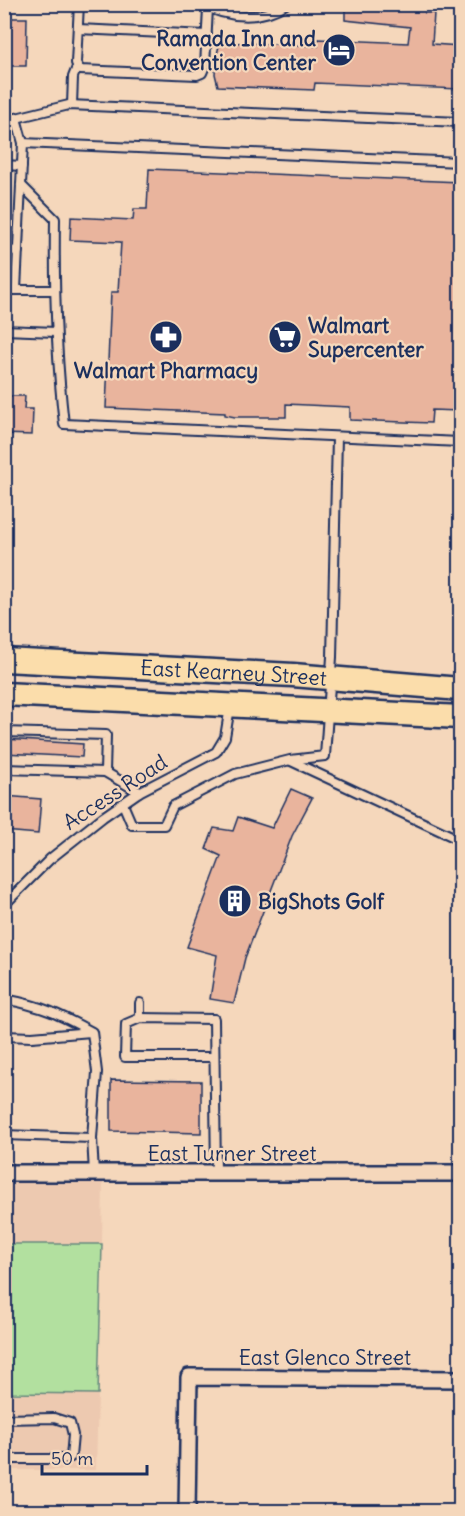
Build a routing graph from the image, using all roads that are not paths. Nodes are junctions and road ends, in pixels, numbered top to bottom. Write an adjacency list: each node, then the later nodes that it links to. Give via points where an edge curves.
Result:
1 (79, 4): 4 (lane)
2 (286, 4): 3 (lane, via 256,16 226,14)
3 (204, 6): 5 (lane)
4 (78, 29): 5 (lane); 6 (lane)
5 (207, 35): 6 (lane, via 204,71 197,75)
6 (77, 67): 7 (lane)
7 (72, 105): 9 (lane); 10 (lane)
8 (4, 118): 9 (lane)
9 (16, 118): 11 (lane)
10 (460, 122)
11 (23, 143): 12 (lane); 14 (lane)
12 (460, 162)
13 (4, 165): 14 (lane)
14 (22, 166): 15 (lane)
15 (21, 184): 17 (lane); 20 (lane, via 55,219)
16 (4, 250): 17 (lane)
17 (18, 251): 19 (lane)
18 (4, 290): 19 (lane)
19 (16, 290): 20 (lane)
20 (54, 291): 22 (lane)
21 (4, 330): 22 (lane)
22 (56, 332): 23 (lane, via 64,424)
23 (338, 437): 24 (lane); 28 (lane)
24 (460, 442)
25 (4, 648): 27 (main road, via 190,657)
26 (4, 660): 27 (main road, East Kearney Street)
27 (293, 675): 28 (main road, East Kearney Street)
28 (330, 678): 29 (main road, East Kearney Street); 32 (lane)
29 (460, 689)
30 (4, 694): 31 (main road, East Kearney Street)
31 (230, 706): 32 (main road, East Kearney Street); 38 (lane, Access Road, via 225,737 216,752)
32 (328, 711): 33 (main road, East Kearney Street); 35 (lane, via 325,756)
33 (460, 717)
34 (4, 732): 37 (lane, via 106,735)
35 (290, 760): 39 (lane, via 235,774 186,798 173,806 164,825 132,825); 40 (lane)
36 (4, 769): 37 (lane)
37 (105, 772): 38 (lane)
38 (139, 792): 39 (lane, Access Road)
39 (123, 804): 41 (lane, Access Road, via 50,859)
40 (460, 840)
41 (4, 905)
42 (4, 999): 45 (lane, via 39,1006)
43 (140, 1003): 44 (lane)
44 (140, 1018): 47 (lane, via 214,1019); 47 (lane, via 126,1024 125,1058)
45 (92, 1032): 46 (lane); 49 (lane, via 97,1072)
46 (4, 1036)
47 (214, 1057): 53 (lane)
48 (4, 1135): 49 (lane)
49 (92, 1138): 51 (lane)
50 (4, 1173): 51 (street, East Turner Street)
51 (94, 1173): 53 (street, East Turner Street)
52 (460, 1173): 53 (street, East Turner Street)
53 (216, 1174)
54 (460, 1378): 57 (street, East Glenco Street, via 189,1377)
55 (4, 1419): 56 (lane, via 54,1418 70,1423 73,1435 71,1457)
56 (4, 1459)
57 (187, 1512)

